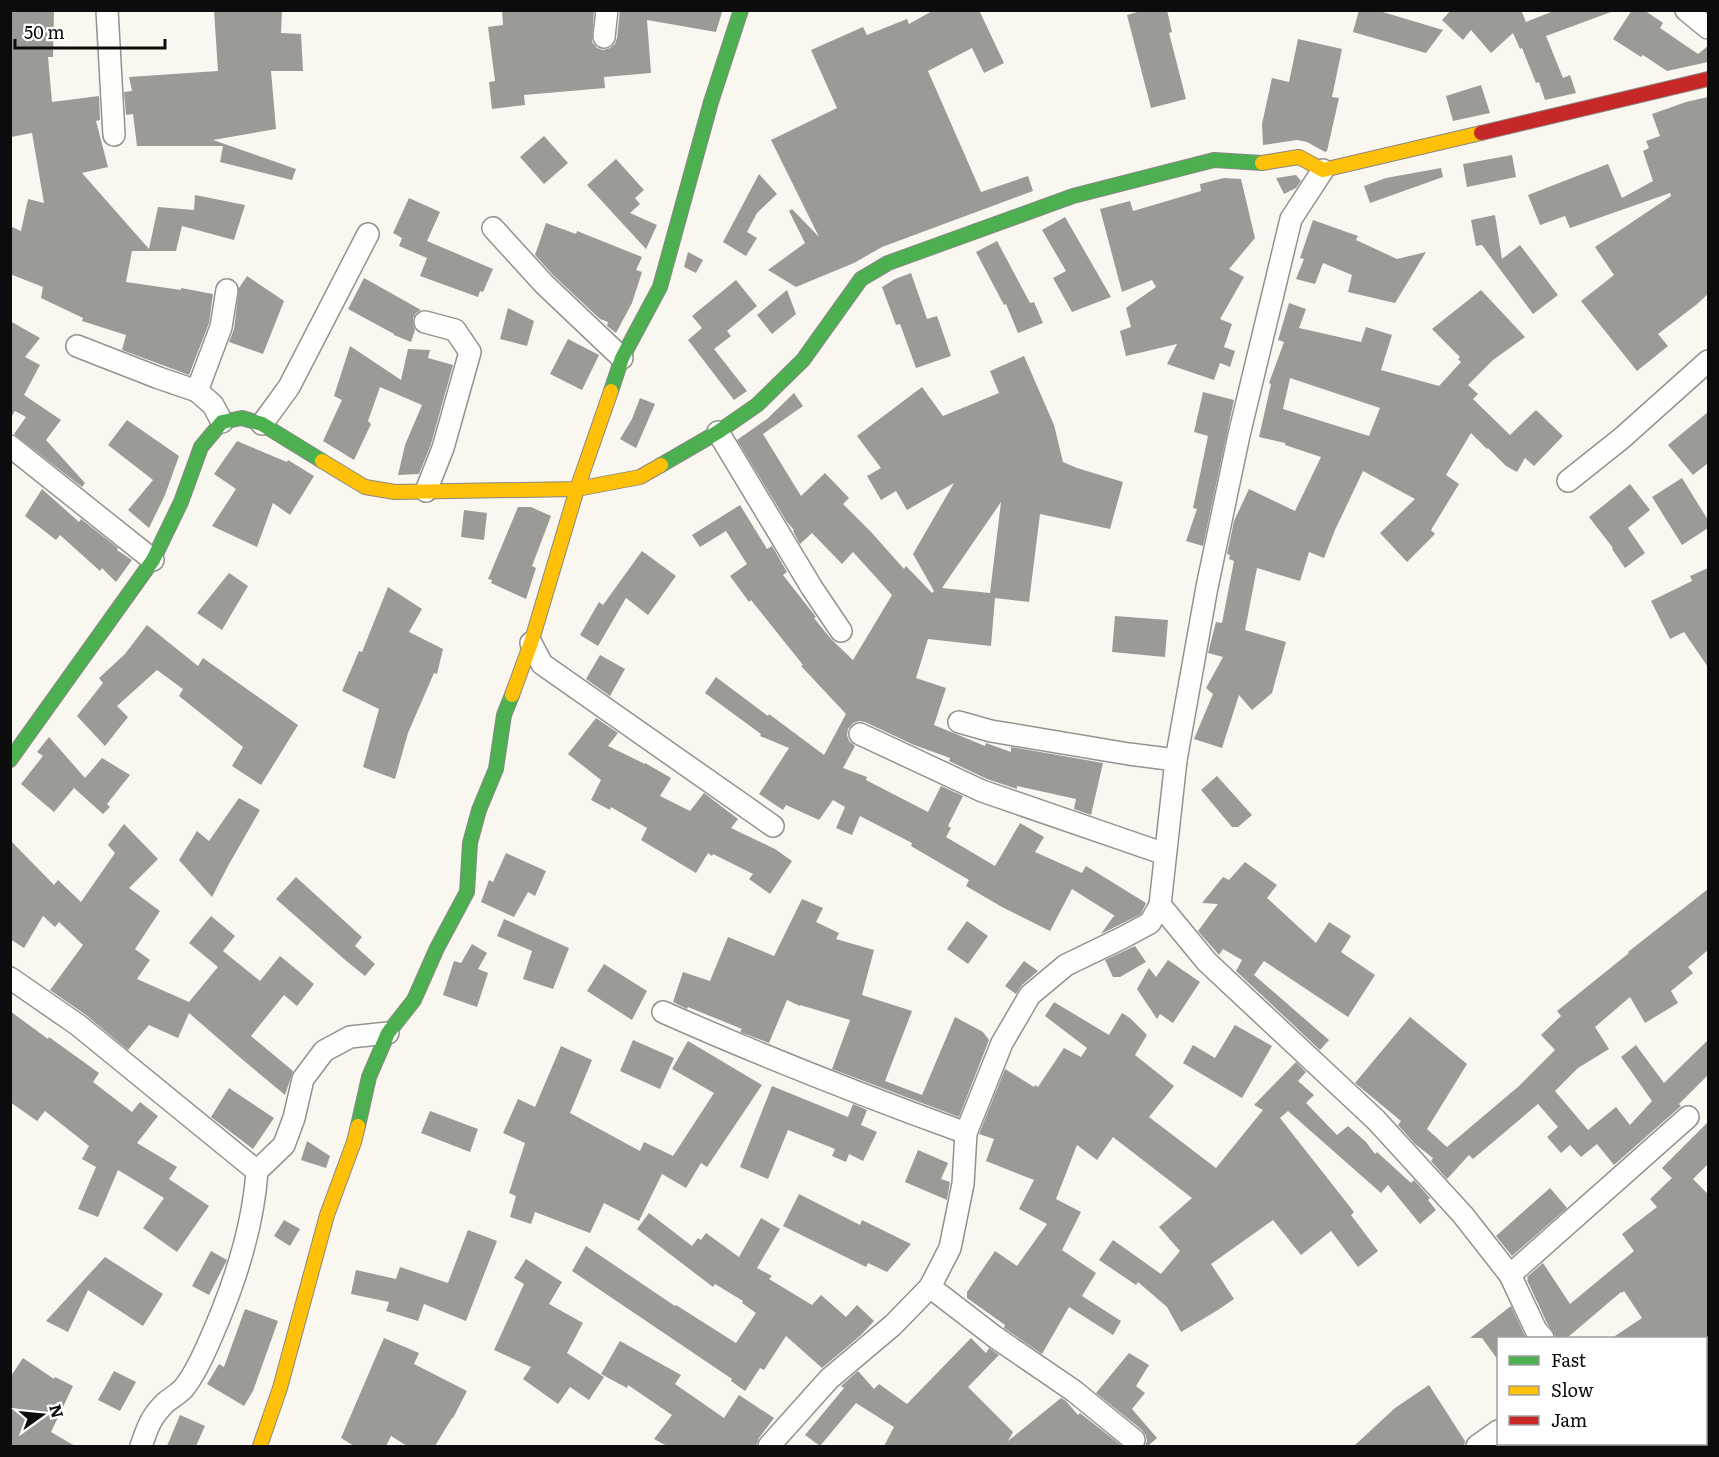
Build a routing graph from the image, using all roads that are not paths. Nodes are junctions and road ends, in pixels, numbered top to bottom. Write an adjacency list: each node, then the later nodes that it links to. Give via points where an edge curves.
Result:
1 (107, 10): 8 (street)
2 (607, 10): 6 (street)
3 (741, 10): 15 (street, via 660,287)
4 (1686, 10): 5 (street)
5 (1708, 28)
6 (604, 37)
7 (1708, 79): 9 (street)
8 (114, 135)
9 (1323, 170): 20 (street, via 1299,157 1262,162 1214,160 1073,196 888,263 861,279 803,360 757,405); 31 (street, via 1291,219 1239,435)
10 (493, 228): 15 (street, via 544,284)
11 (368, 234): 19 (street, via 289,387)
12 (227, 290): 17 (street, via 221,327)
13 (425, 322): 24 (street, via 455,330 470,352 443,448)
14 (77, 346): 17 (street)
15 (622, 358): 23 (street)
16 (1708, 361): 22 (street)
17 (197, 391): 18 (street, via 213,405)
18 (222, 422): 19 (street, via 242,418); 25 (street, via 201,447 181,502)
19 (262, 424): 24 (street, via 365,487 395,492)
20 (718, 432): 23 (street, via 640,477); 26 (street)
21 (10, 446): 25 (street)
22 (1568, 481)
23 (577, 489): 24 (street); 27 (street)
24 (426, 491)
25 (153, 560): 30 (street)
26 (841, 631)
27 (531, 643): 32 (street, via 542,664); 37 (street, via 504,715 496,769 470,843 466,892 414,1000)
28 (958, 722): 31 (street)
29 (860, 734): 33 (street, via 982,791)
30 (10, 760)
31 (1176, 760): 33 (street)
32 (773, 826)
33 (1165, 854): 34 (street)
34 (1160, 905): 39 (street, via 1150,923 1066,965 1030,995 1002,1043); 41 (street, via 1207,962 1376,1119 1463,1215)
35 (10, 978): 40 (street, via 78,1025)
36 (663, 1012): 39 (street, via 826,1081)
37 (388, 1033): 40 (street, via 350,1037 324,1051 303,1079 284,1145); 47 (street, via 369,1077 354,1142 327,1215 280,1388)
38 (1688, 1117): 41 (street)
39 (966, 1133): 42 (street, via 963,1184 950,1248)
40 (257, 1171): 46 (street, via 242,1254 227,1300 203,1356 183,1389 151,1418)
41 (1510, 1275): 43 (street)
42 (930, 1287): 45 (street, via 1074,1391); 48 (street, via 893,1325 829,1379)
43 (1542, 1337)
44 (1497, 1432): 49 (street)
45 (1134, 1440)
46 (141, 1446)
47 (260, 1446)
48 (769, 1446)
49 (1477, 1446)

